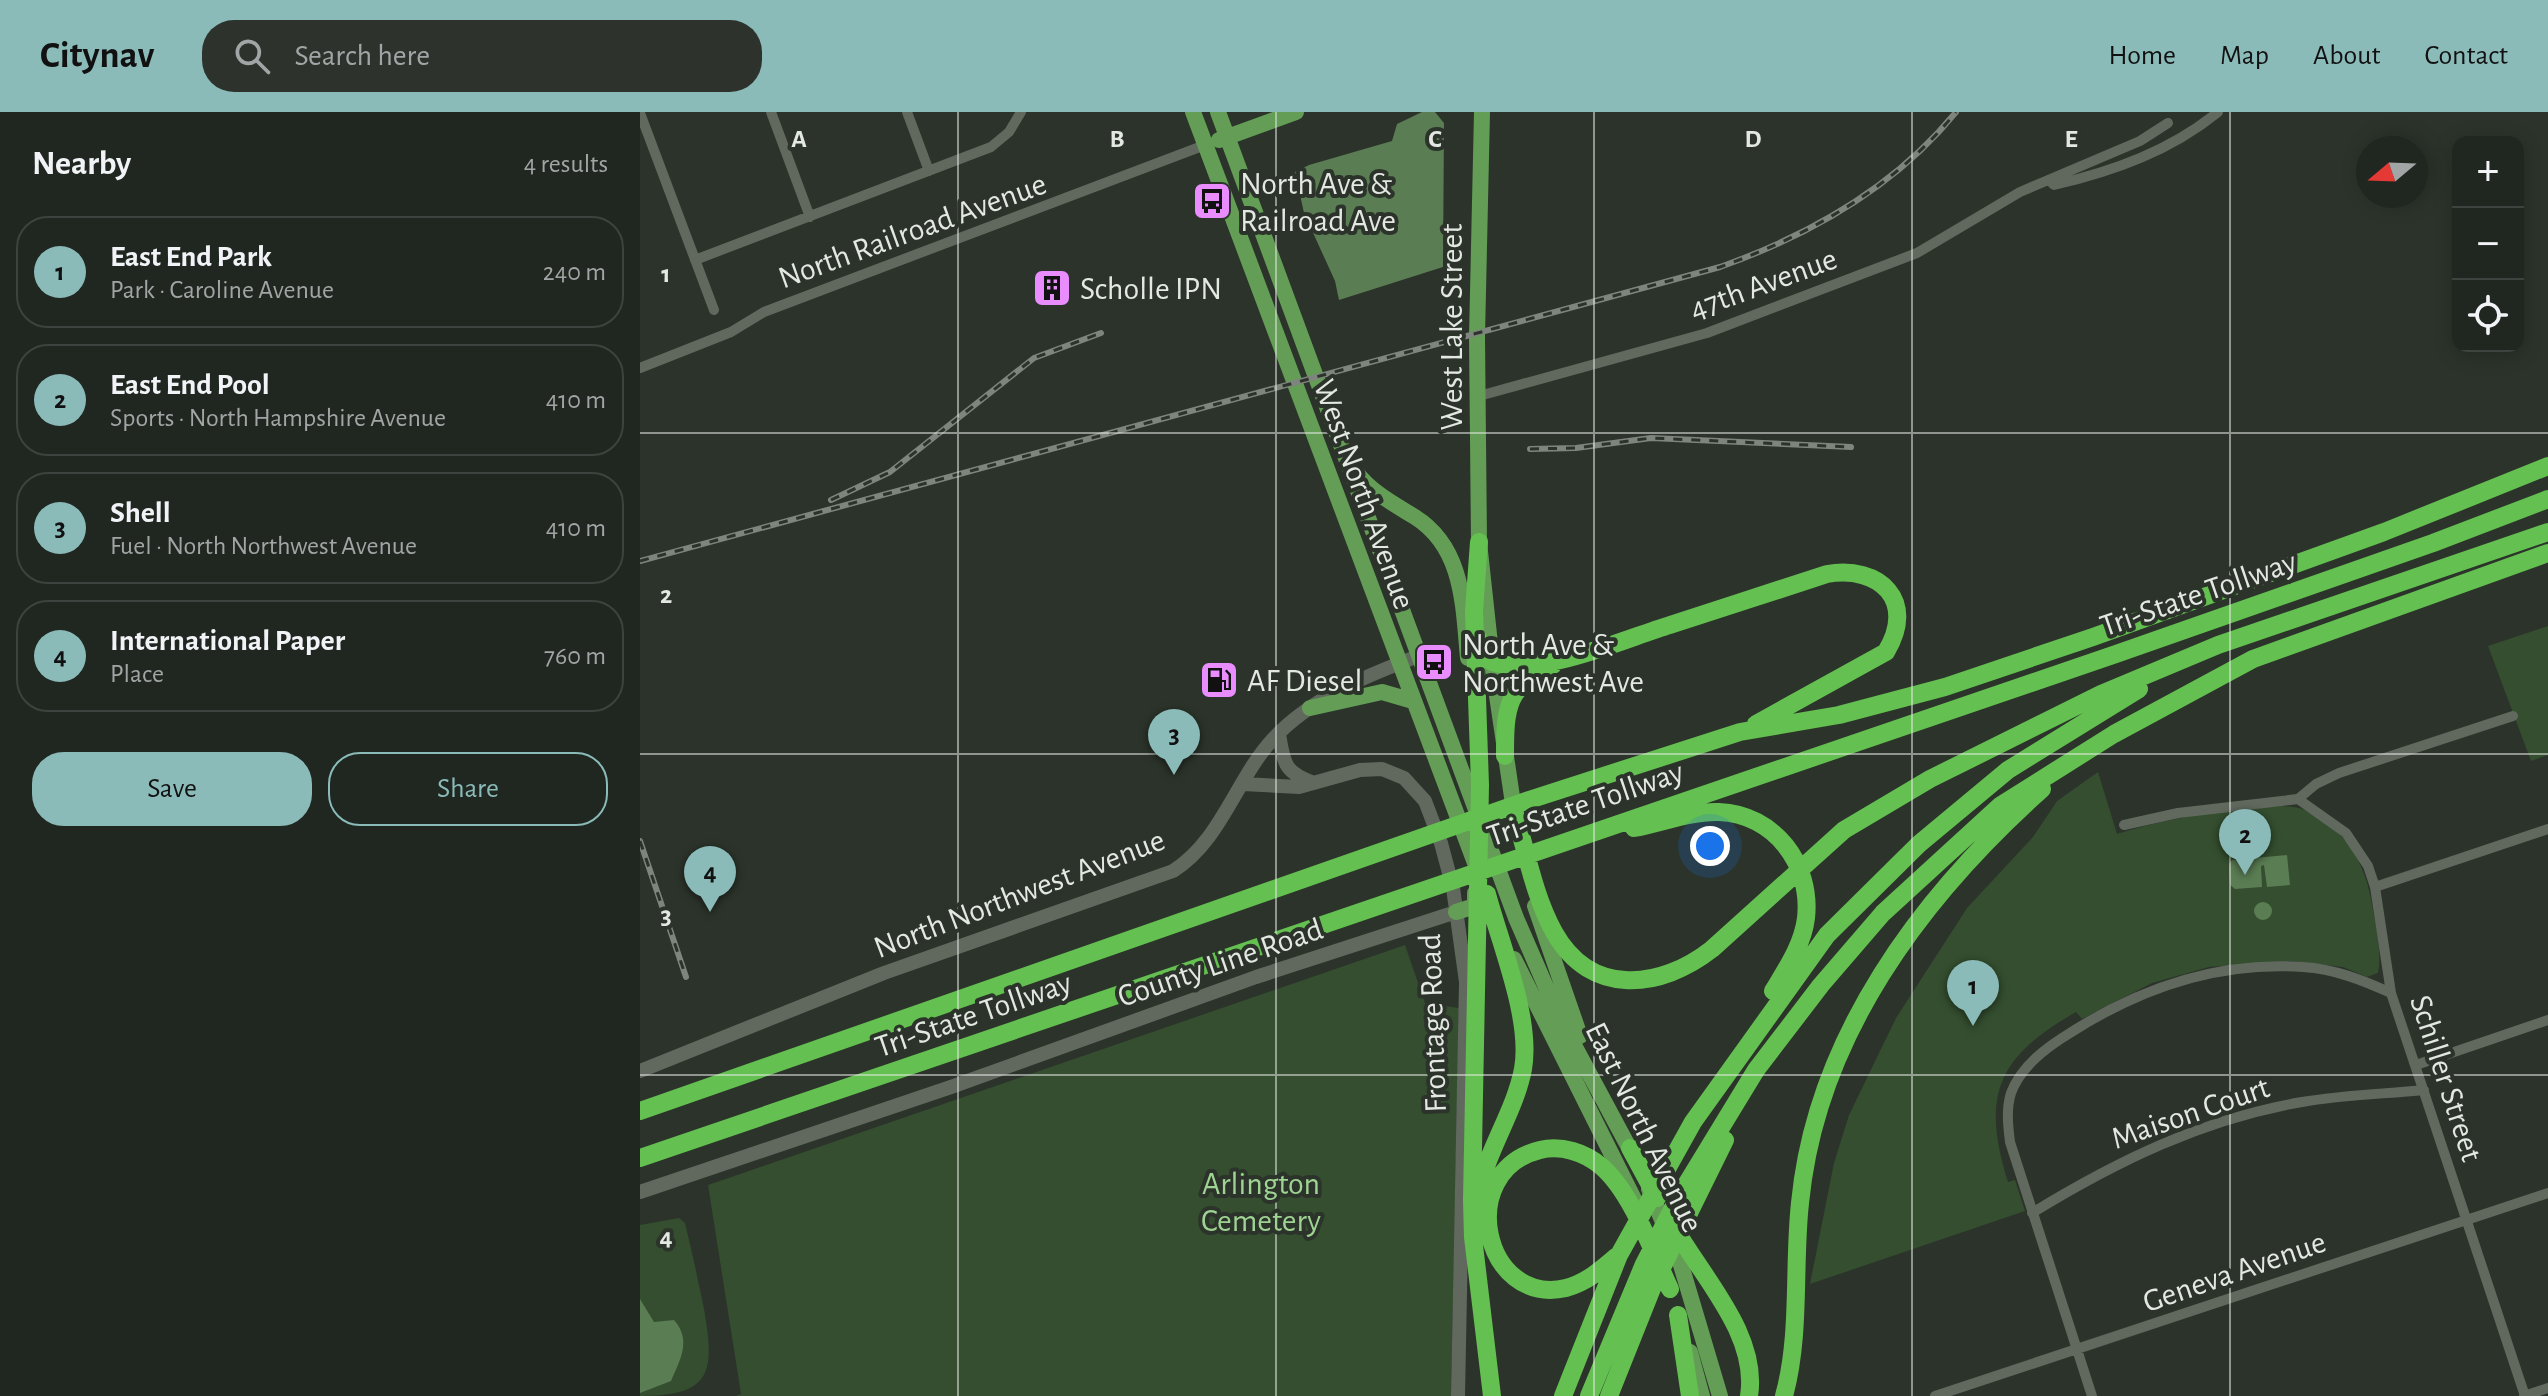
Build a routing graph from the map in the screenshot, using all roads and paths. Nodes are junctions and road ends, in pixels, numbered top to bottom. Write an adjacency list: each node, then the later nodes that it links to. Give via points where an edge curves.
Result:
1 (771, 112): 17 (street)
2 (907, 112): 15 (street)
3 (1021, 112): 15 (street, via 998,143)
4 (1193, 112): 14 (main road, West North Avenue)
5 (1218, 112): 13 (main road, West North Avenue)
6 (1296, 112): 13 (main road)
7 (1470, 112): 12 (main road)
8 (1482, 112): 12 (main road, West Lake Street)
9 (2218, 112): 16 (street, 47th Avenue, via 2153,155 2054,185)
10 (640, 113): 20 (street)
11 (2168, 123): 16 (street, 47th Avenue, via 2140,141)
12 (1481, 130): 23 (main road, West Lake Street)
13 (1227, 137): 14 (main road); 24 (main road, West North Avenue)
14 (1205, 145): 22 (street, North Railroad Avenue, via 764,312 731,332); 35 (main road, West North Avenue)
15 (929, 171): 17 (street)
16 (2049, 180): 18 (street, 47th Avenue)
17 (810, 217): 20 (street)
18 (1956, 232): 19 (street); 23 (street, 47th Avenue, via 1917,253 1707,333)
19 (1969, 236)
20 (695, 260): 21 (street)
21 (714, 310)
22 (640, 368)
23 (1479, 396): 28 (main road, West Lake Street)
24 (1350, 464): 33 (main road, West North Avenue); 45 (main road, via 1378,494 1431,528 1450,550 1464,617)
25 (2548, 466): 39 (highway, Tri-State Tollway, via 2384,532 1945,687 1839,715)
26 (2548, 499): 50 (highway, Tri-State Tollway)
27 (2548, 532): 31 (highway)
28 (1479, 542): 30 (highway); 34 (main road, West Lake Street)
29 (2548, 553): 42 (highway, via 2253,659)
30 (1475, 631): 34 (highway); 45 (highway)
31 (2218, 645): 47 (highway, via 2101,694 1870,811 1712,949 1666,977 1618,980 1590,968 1565,947 1547,917); 60 (highway, via 2080,722 2008,770 1919,844 1827,935)
32 (1578, 654): 34 (highway, via 1514,666); 39 (highway, via 1827,574 1850,570 1880,580 1897,617 1886,652); 41 (highway, via 1531,677 1512,695)
33 (1421, 655): 35 (street, North Northwest Avenue); 52 (main road, West North Avenue)
34 (1492, 662): 41 (main road, West Lake Street)
35 (1398, 664): 36 (main road, West North Avenue); 37 (street, North Northwest Avenue)
36 (1413, 701): 37 (main road, via 1382,692); 52 (main road, West North Avenue)
37 (1310, 708): 40 (street, North Northwest Avenue)
38 (2513, 716): 46 (street, via 2339,773)
39 (1740, 732): 47 (highway, Tri-State Tollway)
40 (1279, 734): 43 (street, via 1284,763 1293,775); 44 (street, North Northwest Avenue)
41 (1505, 756): 47 (main road, West Lake Street)
42 (2079, 756): 54 (highway, via 2001,805 1883,913); 84 (highway, via 1970,858 1929,906 1853,1024 1824,1092 1807,1153 1793,1357)
43 (1315, 783): 44 (street, Frontage Road); 53 (street, Frontage Road, via 1360,770 1382,769 1404,778 1425,801 1436,829)
44 (1243, 784): 58 (street, North Northwest Avenue, via 1191,856 1173,871 884,973)
45 (1477, 786): 52 (highway)
46 (2298, 799): 48 (street); 51 (street, Schiller Street, via 2354,841)
47 (1521, 805): 61 (highway, Tri-State Tollway); 62 (main road, West Lake Street, via 1546,942)
48 (2124, 825)
49 (2548, 829): 51 (street)
50 (1584, 836): 60 (highway, via 1716,812 1758,822 1795,856 1805,886 1806,918 1798,948); 64 (highway, Tri-State Tollway)
51 (2375, 887): 55 (street, Schiller Street)
52 (1486, 897): 53 (main road); 62 (main road, East North Avenue, via 1543,982); 69 (highway); 69 (highway, via 1525,1052 1519,1085 1482,1175); 71 (main road, East North Avenue, via 1554,1045 1629,1187)
53 (1456, 912): 65 (street, County Line Road); 75 (street, Frontage Road, via 1466,982)
54 (1821, 985): 71 (highway, via 1725,1141 1686,1216); 78 (highway, via 1756,1070 1678,1198)
55 (2391, 993): 57 (street, Schiller Street); 67 (street, via 2339,972 2284,966 2201,975 2133,998 2063,1037 2021,1076 2008,1113)
56 (2548, 1020): 57 (street)
57 (2416, 1065): 59 (street, Schiller Street)
58 (640, 1071)
59 (2424, 1090): 67 (street, Maison Court, via 2302,1102 2216,1124 2131,1156); 68 (street, Schiller Street)
60 (1712, 1093): 70 (highway)
61 (640, 1111)
62 (1616, 1122): 63 (main road, East North Avenue)
63 (1630, 1148): 82 (main road, East North Avenue, via 1681,1265); 83 (highway, via 1741,1338 1750,1368)
64 (640, 1158)
65 (640, 1192)
66 (2548, 1193): 68 (street, Geneva Avenue)
67 (2032, 1213): 73 (street)
68 (2467, 1220): 73 (street, Geneva Avenue); 87 (street, Schiller Street)
69 (1473, 1237): 76 (highway)
70 (1619, 1255): 71 (highway, via 1567,1288 1525,1282 1503,1264 1489,1239 1487,1207 1499,1179 1519,1159 1543,1149 1559,1148 1589,1158 1619,1187); 77 (highway)
71 (1662, 1287): 72 (main road, East North Avenue); 79 (highway)
72 (1678, 1315): 80 (highway); 81 (main road, East North Avenue)
73 (2078, 1351): 85 (street, Geneva Avenue); 86 (street)
74 (2548, 1388): 87 (street)
75 (1458, 1396)
76 (1492, 1396)
77 (1563, 1396)
78 (1589, 1396)
79 (1609, 1396)
80 (1690, 1396)
81 (1702, 1396)
82 (1720, 1396)
83 (1749, 1396)
84 (1784, 1396)
85 (1935, 1396)
86 (2092, 1396)
87 (2525, 1396)

